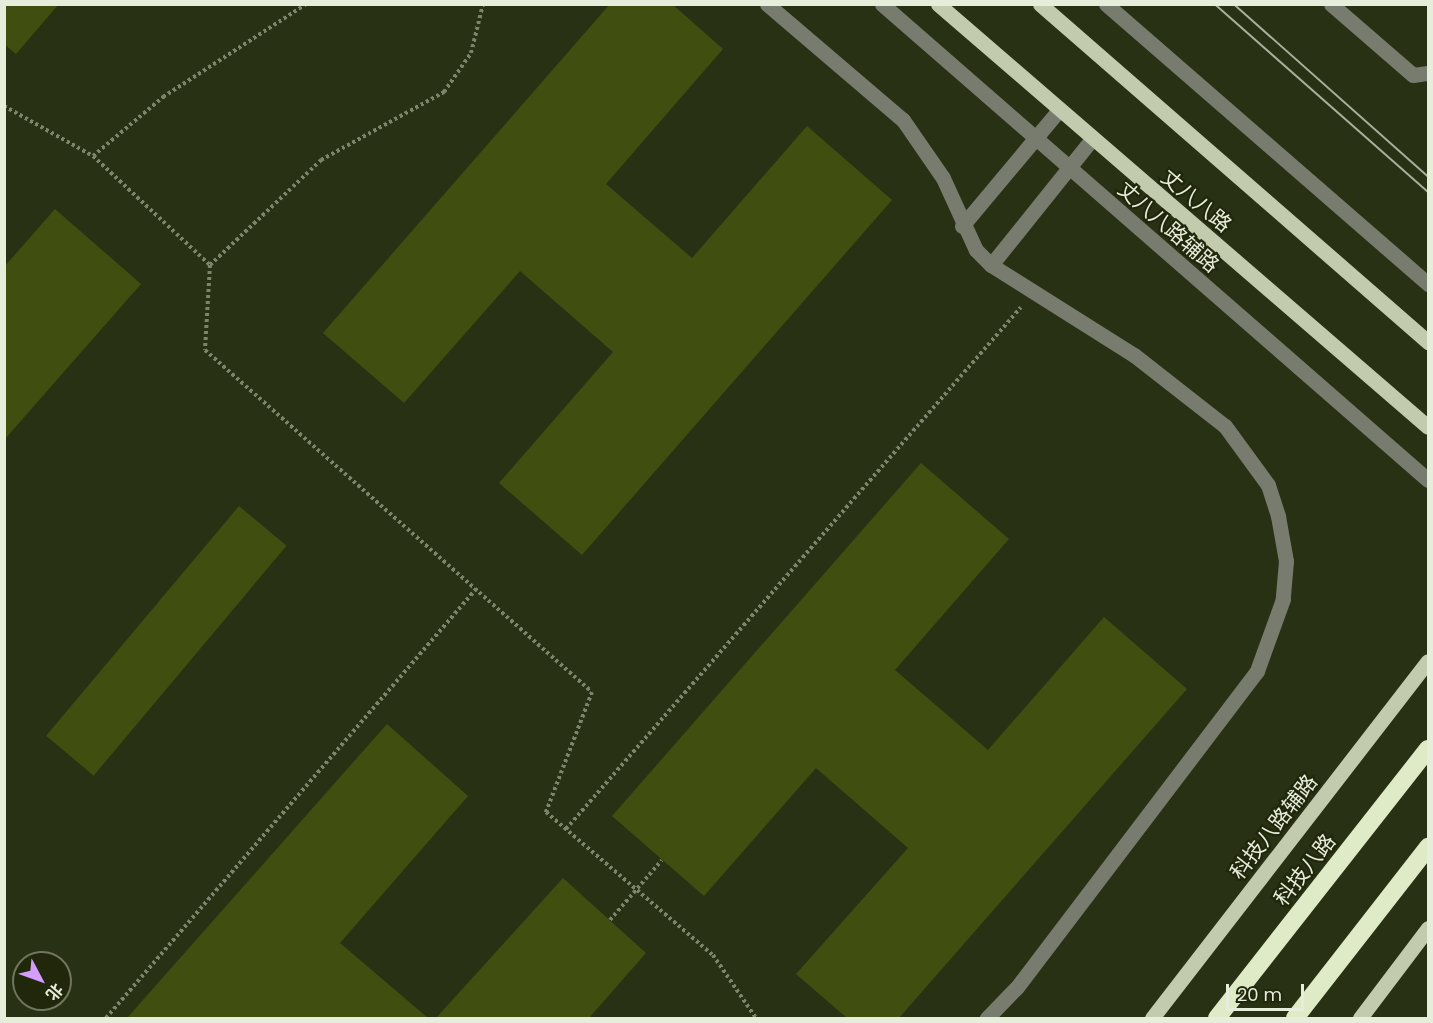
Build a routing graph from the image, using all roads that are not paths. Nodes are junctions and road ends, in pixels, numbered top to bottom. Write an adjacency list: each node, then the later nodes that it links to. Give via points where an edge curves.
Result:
1 (767, 4): 12 (street, via 903,120 943,178)
2 (882, 4): 9 (street, 丈八八路辅路)
3 (938, 4): 8 (main road, 丈八八路)
4 (1040, 4): 15 (main road)
5 (1106, 4): 14 (street)
6 (1331, 4): 7 (street, via 1413,75)
7 (1428, 73)
8 (1059, 110): 9 (street); 10 (main road, 丈八八路)
9 (1035, 139): 11 (street, 丈八八路辅路); 12 (street)
10 (1092, 139): 11 (street); 16 (main road, 丈八八路)
11 (1068, 168): 13 (street); 17 (street, 丈八八路辅路)
12 (962, 226): 13 (street)
13 (991, 265): 23 (street, via 1134,355 1225,426 1268,485 1286,561 1283,599 1257,670 1016,988)
14 (1428, 284)
15 (1428, 342)
16 (1428, 427)
17 (1428, 480)
18 (1428, 661): 24 (main road, 科技八路辅路)
19 (1428, 750): 22 (highway, 科技八路)
20 (1428, 848): 25 (highway)
21 (1428, 928): 26 (main road)
22 (1218, 1017)
23 (987, 1018)
24 (1152, 1018)
25 (1295, 1018)
26 (1360, 1018)

